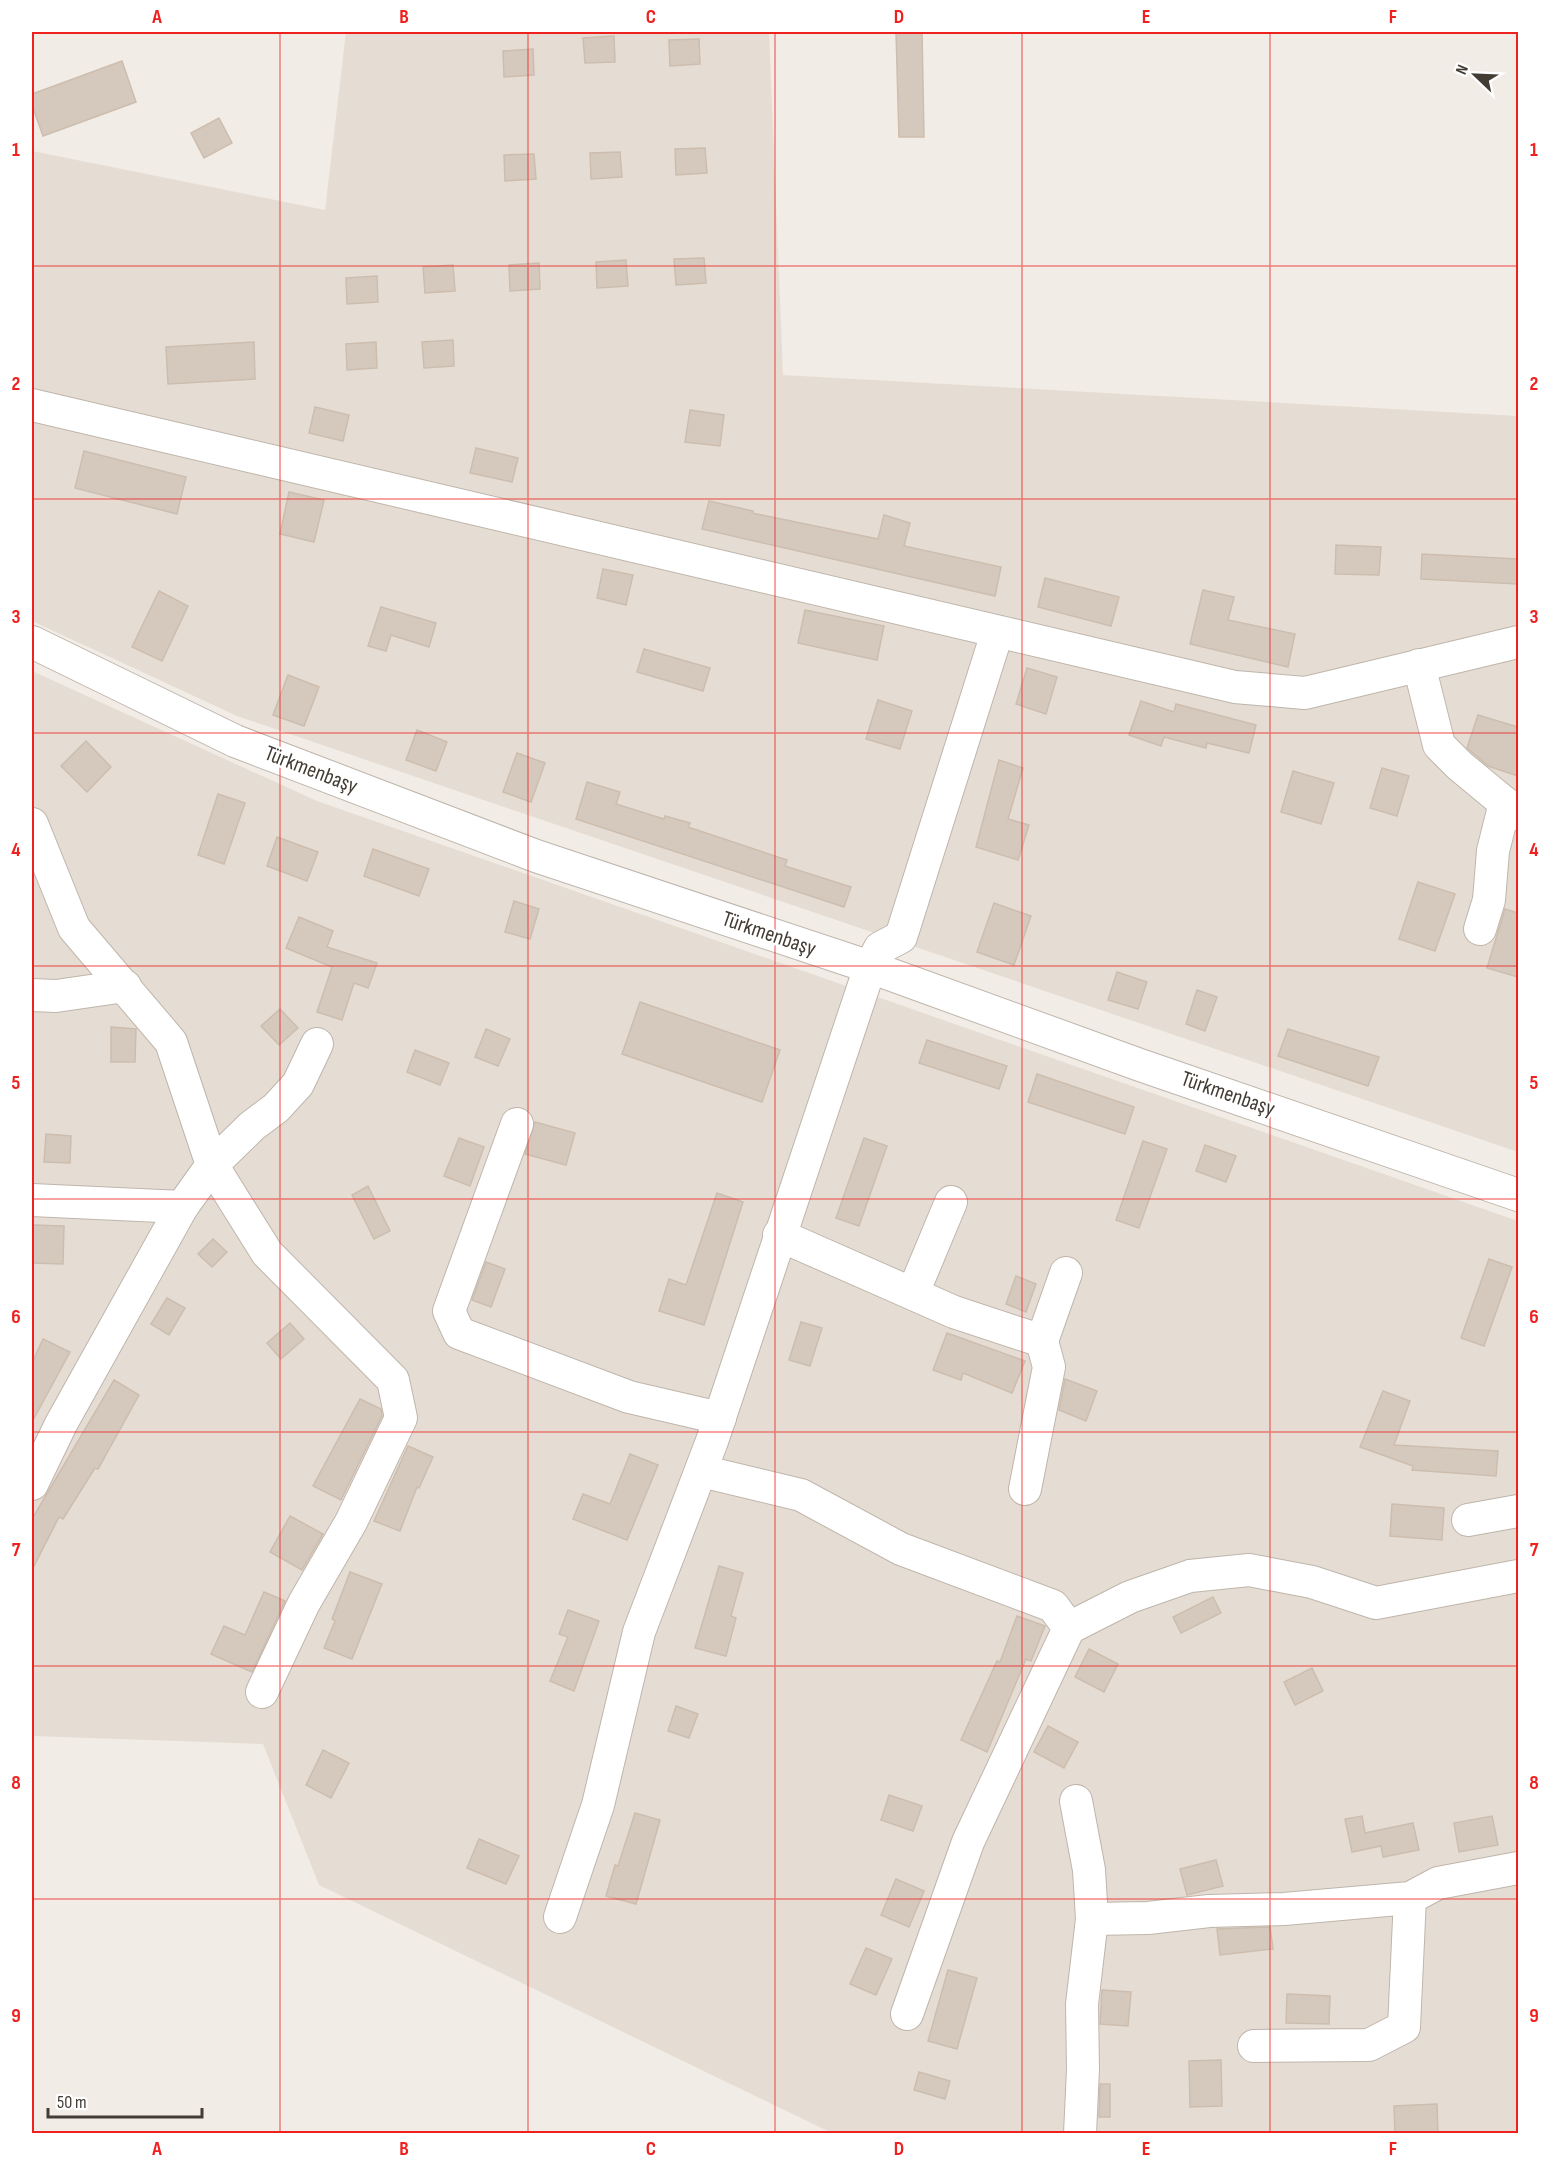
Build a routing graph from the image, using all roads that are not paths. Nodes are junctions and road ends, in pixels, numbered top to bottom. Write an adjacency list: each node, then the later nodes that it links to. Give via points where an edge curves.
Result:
1 (32, 405): 2 (street)
2 (997, 633): 5 (street, via 1235,687 1305,693); 9 (street, via 901,937 880,948)
3 (32, 642): 9 (street, Türkmenbaşy, via 246,745 536,856)
4 (1518, 642): 5 (street)
5 (1419, 666): 6 (street, via 1439,745)
6 (1512, 808): 8 (street, via 1493,851 1489,900)
7 (32, 824): 10 (street, via 74,928)
8 (1480, 929)
9 (870, 967): 15 (street, Türkmenbaşy); 19 (street)
10 (125, 986): 11 (street, via 56,996); 14 (street, via 171,1042)
11 (32, 995)
12 (317, 1044): 14 (street, via 298,1084)
13 (517, 1124): 23 (street, via 449,1311 459,1333 629,1397)
14 (212, 1165): 18 (street); 31 (street, via 267,1253 393,1380 401,1418)
15 (1518, 1195)
16 (32, 1200): 18 (street)
17 (951, 1202): 21 (street)
18 (182, 1207): 25 (street, via 61,1424)
19 (779, 1235): 21 (street); 23 (street)
20 (1066, 1273): 22 (street)
21 (913, 1293): 22 (street, via 954,1312)
22 (1042, 1341): 26 (street, via 1049,1367)
23 (720, 1418): 24 (street)
24 (701, 1471): 30 (street, via 801,1495 902,1549 1053,1606); 35 (street, via 639,1632 598,1805)
25 (32, 1484)
26 (1026, 1490)
27 (1518, 1511): 28 (street)
28 (1468, 1520)
29 (1518, 1576): 30 (street, via 1376,1603 1312,1582 1249,1570 1190,1576 1130,1597)
30 (1069, 1628): 37 (street, via 968,1842)
31 (262, 1692)
32 (1076, 1801): 36 (street, via 1089,1870)
33 (1518, 1868): 34 (street, via 1438,1883)
34 (1410, 1898): 36 (street); 38 (street, via 1404,2027 1369,2045)
35 (560, 1917)
36 (1092, 1919): 39 (street, via 1082,2004)
37 (907, 2014)
38 (1254, 2046)
39 (1080, 2133)

